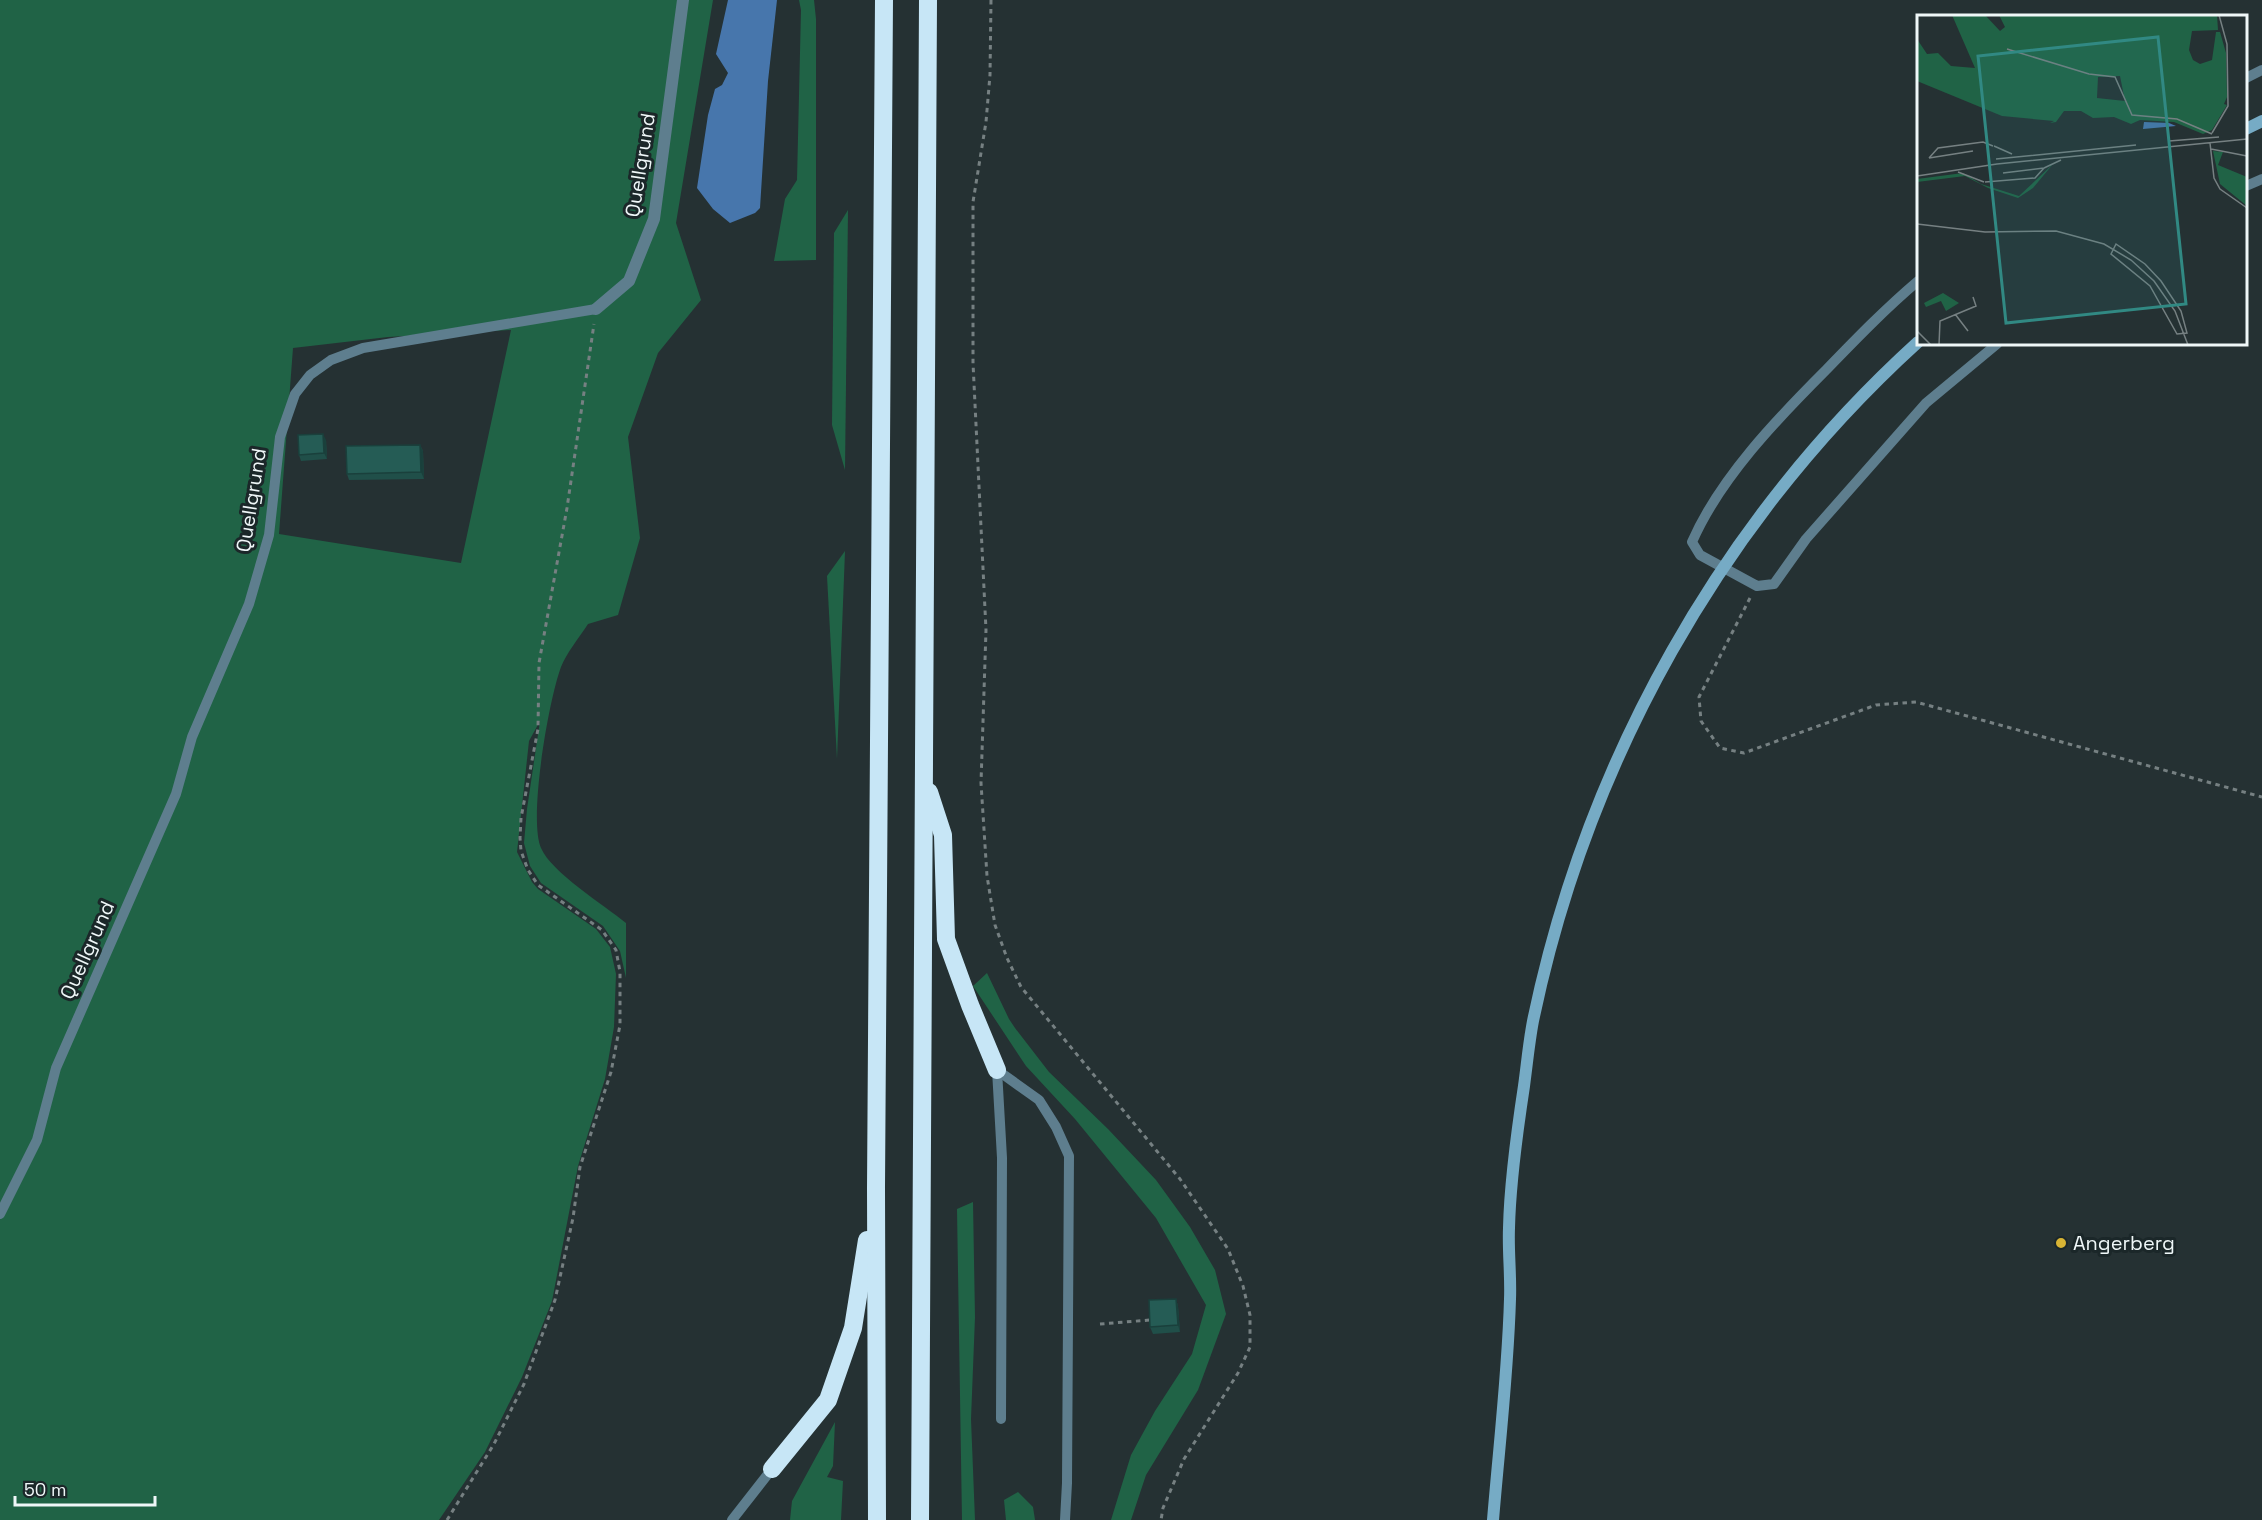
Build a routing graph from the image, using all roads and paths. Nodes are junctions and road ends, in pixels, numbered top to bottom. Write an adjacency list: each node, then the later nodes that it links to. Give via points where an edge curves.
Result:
1 (682, 0): 12 (street, Quellgrund, via 654,219 630,281)
2 (884, 0): 20 (highway)
3 (928, 0): 17 (highway)
4 (991, 0): 31 (path, via 986,122 973,202 973,363 986,630 981,783 987,876 995,925 1021,987 1180,1179 1228,1250 1250,1315 1250,1347 1238,1374 1184,1459)
5 (2262, 70): 6 (lane)
6 (2247, 78)
7 (2262, 121): 8 (main road)
8 (2247, 128)
9 (2262, 179): 10 (lane)
10 (2247, 186)
11 (1917, 282): 15 (lane, via 1745,456 1692,542 1700,555)
12 (596, 309): 21 (lane, Quellgrund, via 363,348 331,360 310,375 295,394 280,437 269,535 249,604 192,737 176,794 56,1068 37,1140); 26 (path, via 567,508 539,663 538,729 520,838 528,870 538,885 602,930 616,950 620,1025 611,1072 580,1167 555,1300 519,1394 494,1444)
13 (1917, 343): 15 (main road, via 1796,470)
14 (1996, 345): 16 (lane, via 1926,403 1806,539 1774,584)
15 (1723, 567): 16 (lane); 32 (main road, via 1650,689 1607,781 1554,936 1536,1012 1517,1129 1509,1227 1510,1301)
16 (1757, 586): 18 (path, via 1699,697 1701,720 1720,748 1744,753 1876,705 1916,702)
17 (925, 780): 19 (highway, via 943,834 946,939); 29 (highway)
18 (2262, 797)
19 (997, 1070): 24 (lane, via 1002,1158); 30 (lane, via 1039,1100 1069,1156)
20 (876, 1188): 25 (highway, via 853,1328 828,1400); 28 (highway)
21 (0, 1214)
22 (1150, 1320): 23 (path)
23 (1100, 1324)
24 (1001, 1419)
25 (772, 1469): 27 (lane)
26 (447, 1520)
27 (732, 1520)
28 (877, 1520)
29 (920, 1520)
30 (1065, 1520)
31 (1161, 1520)
32 (1493, 1520)

